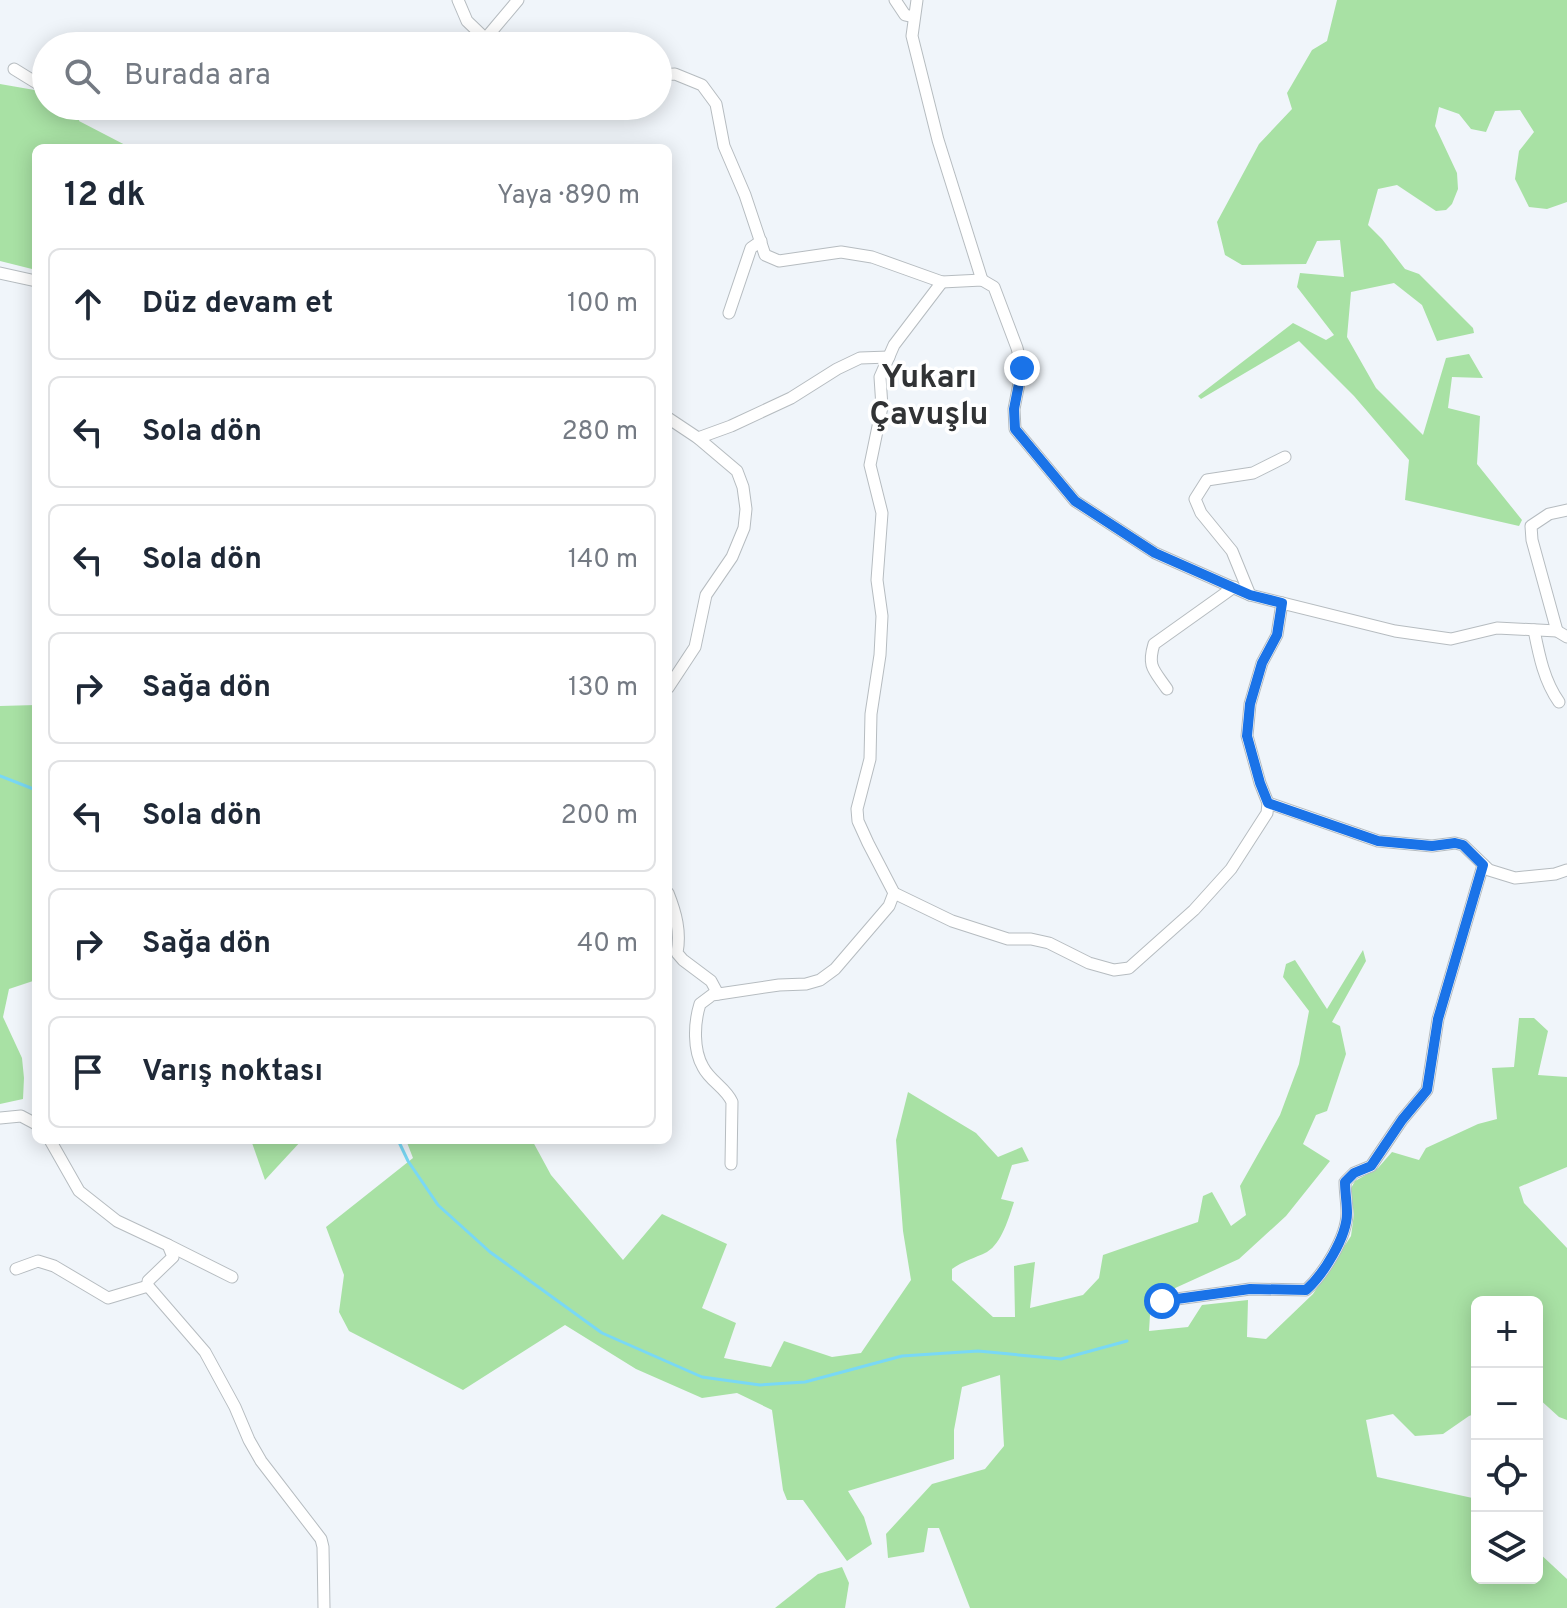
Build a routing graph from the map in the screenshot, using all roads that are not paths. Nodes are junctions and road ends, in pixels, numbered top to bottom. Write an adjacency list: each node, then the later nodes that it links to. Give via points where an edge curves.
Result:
1 (458, 0): 6 (street, via 467,21)
2 (518, 0): 7 (street)
3 (895, 0): 5 (street, via 905,15)
4 (917, 0): 5 (street)
5 (914, 17): 14 (street, via 912,36 938,140)
6 (479, 32)
7 (497, 32)
8 (14, 69): 10 (street)
9 (672, 74): 11 (street, via 702,85 716,104 724,146)
10 (32, 80)
11 (761, 241): 15 (street, via 765,255 779,261 841,252 872,257); 16 (street, via 751,248)
12 (0, 273): 13 (street)
13 (32, 280)
14 (982, 280): 15 (street); 22 (street, via 994,287 1017,348 1022,368 1015,429 1033,451 1075,501 1155,553)
15 (942, 282): 17 (street)
16 (729, 313)
17 (889, 357): 19 (street, via 860,358 791,398); 33 (street, via 880,377 882,407 870,465 882,513 877,580 880,655 870,759 857,809)
18 (672, 421): 19 (street)
19 (698, 438): 27 (street, via 737,471 746,509 744,528 706,595 695,647)
20 (1285, 457): 23 (street, via 1253,473 1207,480 1195,499 1232,551)
21 (1567, 510): 26 (street, via 1531,526)
22 (1234, 587): 23 (street); 28 (street, via 1154,644 1153,669)
23 (1250, 595): 24 (street)
24 (1282, 603): 25 (street, via 1451,639 1497,628); 30 (street, via 1277,635 1250,704 1247,736)
25 (1534, 630): 26 (street); 29 (street)
26 (1562, 634)
27 (672, 682)
28 (1167, 689)
29 (1559, 702)
30 (1268, 803): 31 (street, via 1378,841 1463,845); 33 (street, via 1267,813 1231,869 1129,968 1089,963 1049,943 1008,939 952,921)
31 (1483, 865): 32 (street, via 1515,878); 44 (street, via 1438,1019 1427,1090 1371,1166 1345,1182 1347,1216 1317,1280 1306,1290 1250,1289)
32 (1567, 870)
33 (894, 893): 35 (street, via 889,906 820,980)
34 (672, 906): 35 (street, via 680,941 677,953 711,981)
35 (718, 994): 39 (street, via 700,1004 696,1042 702,1067 732,1102)
36 (0, 1118): 37 (street, via 21,1116)
37 (32, 1122)
38 (52, 1144): 40 (street, via 79,1191 117,1221)
39 (731, 1164)
40 (168, 1245): 42 (street); 43 (street, via 173,1257)
41 (16, 1269): 43 (street, via 38,1261 54,1266 108,1298)
42 (232, 1277)
43 (148, 1286): 45 (street, via 205,1352 261,1461 321,1539)
44 (1162, 1301)
45 (324, 1608)

